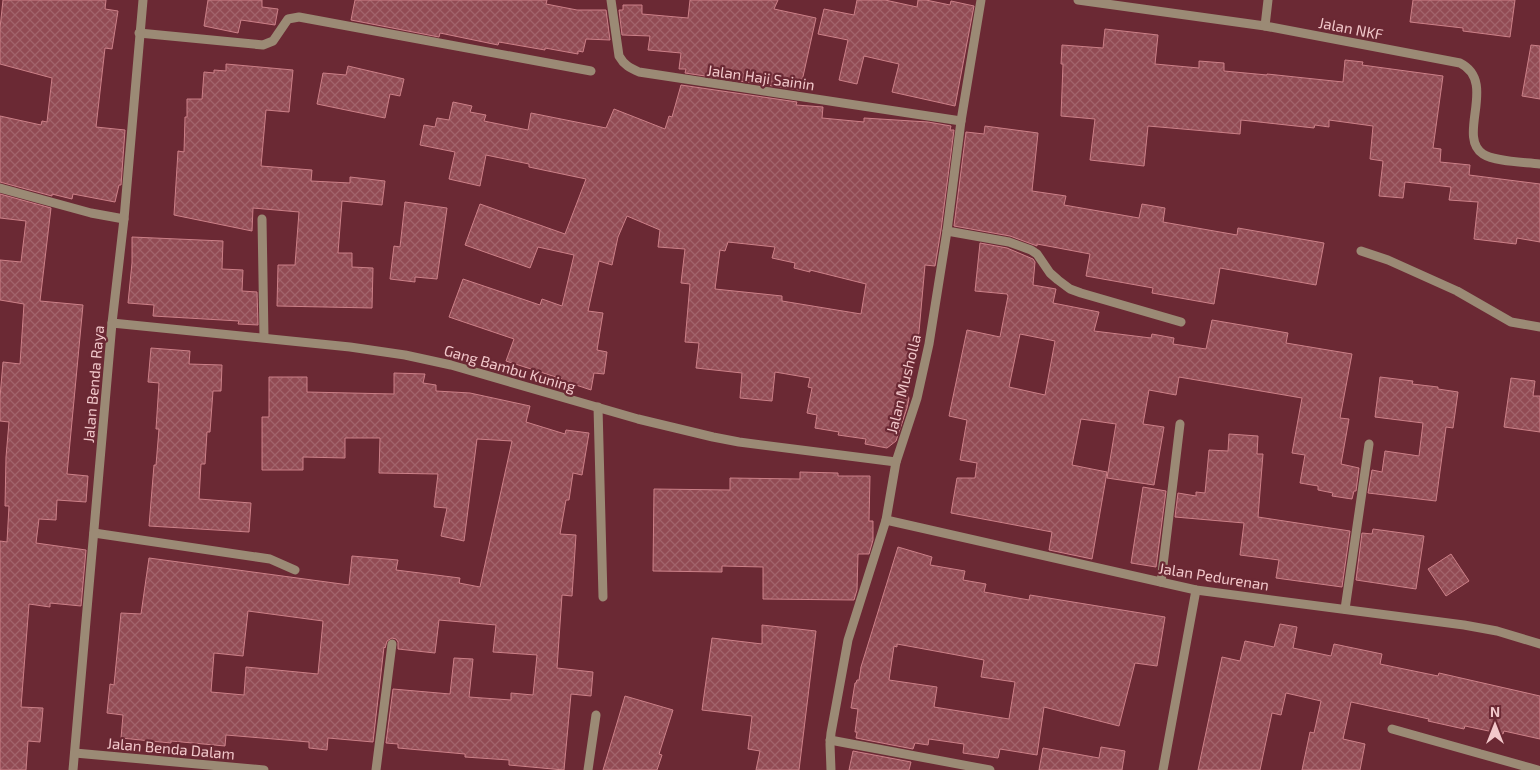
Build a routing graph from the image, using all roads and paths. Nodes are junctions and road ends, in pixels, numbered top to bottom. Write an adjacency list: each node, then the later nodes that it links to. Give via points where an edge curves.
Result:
1 (143, 0): 7 (street, Jalan Benda Raya)
2 (611, 0): 9 (street, Jalan Haji Sainin, via 619,56 628,68)
3 (981, 0): 9 (street, Jalan Musholla)
4 (1078, 0): 6 (street, Jalan NKF)
5 (1268, 0): 6 (street)
6 (1265, 26): 10 (street, Jalan NKF, via 1466,66 1477,88 1474,136 1479,151 1490,158)
7 (139, 34): 8 (street, via 264,45 273,41 288,19 299,17); 12 (street, Jalan Benda Raya)
8 (591, 72)
9 (960, 121): 14 (street, Jalan Musholla)
10 (1540, 164)
11 (0, 188): 12 (street)
12 (124, 219): 17 (street, Jalan Benda Raya)
13 (262, 219): 19 (street)
14 (947, 231): 16 (street, via 1018,245 1037,254 1050,273 1070,289); 23 (street, Jalan Musholla, via 929,344 917,398)
15 (1361, 251): 18 (street, via 1457,291 1511,322)
16 (1181, 322)
17 (112, 323): 19 (street, Gang Bambu Kuning); 25 (street, Jalan Benda Raya)
18 (1540, 327)
19 (264, 338): 20 (street, Gang Bambu Kuning, via 350,347 451,364)
20 (598, 407): 23 (street, Gang Bambu Kuning, via 740,442); 29 (street)
21 (1180, 424): 27 (street)
22 (1369, 444): 30 (street)
23 (896, 462): 24 (street, Jalan Musholla)
24 (886, 520): 27 (street, Jalan Pedurenan); 35 (street, Jalan Musholla, via 848,640)
25 (94, 534): 26 (street, via 270,559); 36 (street, Jalan Benda Raya)
26 (295, 570)
27 (1161, 582): 28 (street, Jalan Pedurenan)
28 (1196, 590): 30 (street, Jalan Pedurenan); 43 (street)
29 (603, 597)
30 (1345, 609): 32 (street, Jalan Pedurenan, via 1464,625)
31 (392, 644): 39 (street)
32 (1540, 644)
33 (596, 715): 40 (street)
34 (1392, 729): 44 (street)
35 (830, 740): 41 (street, Jalan Musholla); 42 (street)
36 (75, 753): 37 (street, Jalan Benda Raya); 38 (street, Jalan Benda Dalam)
37 (73, 770)
38 (264, 770)
39 (376, 770)
40 (588, 770)
41 (831, 770)
42 (990, 770)
43 (1164, 770)
44 (1538, 770)

